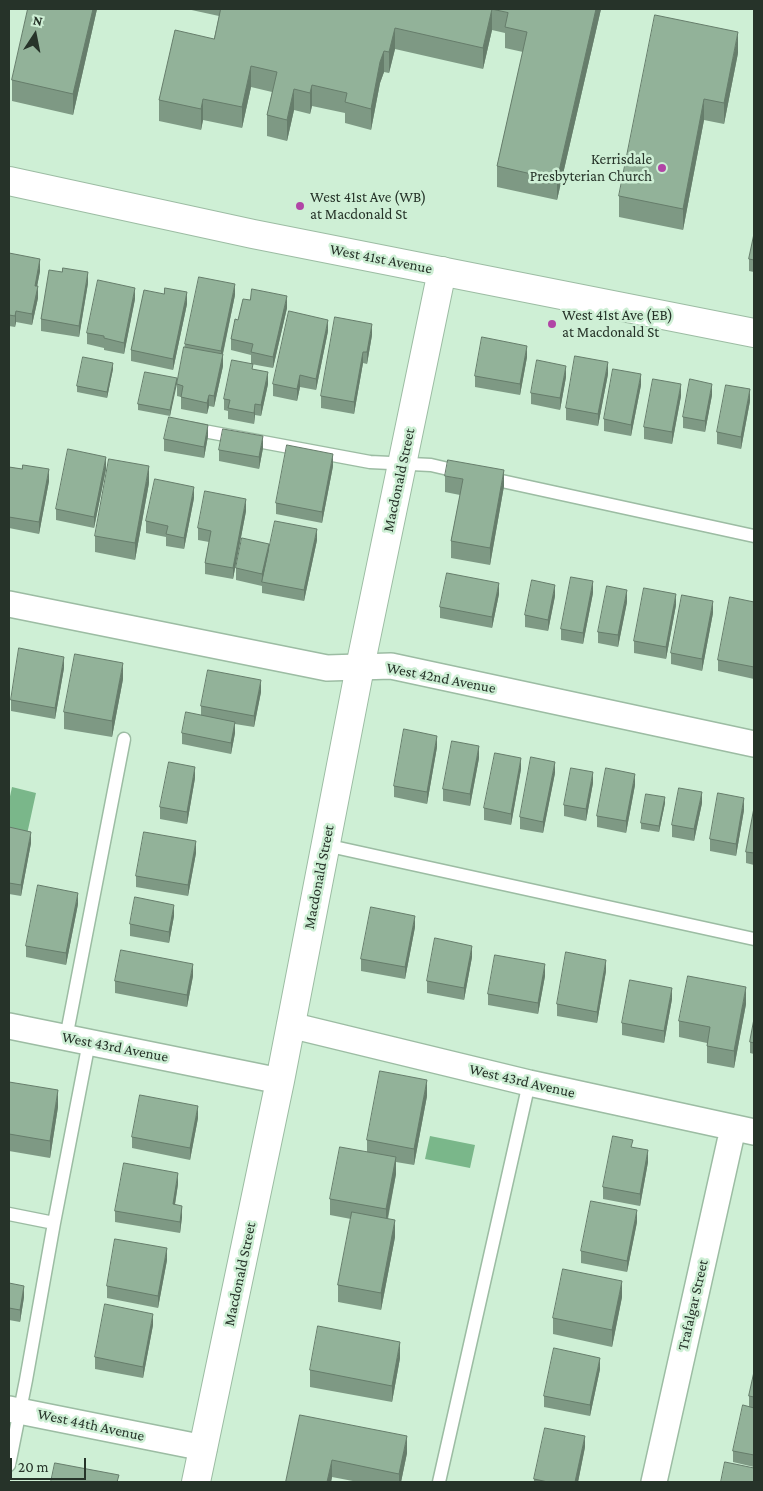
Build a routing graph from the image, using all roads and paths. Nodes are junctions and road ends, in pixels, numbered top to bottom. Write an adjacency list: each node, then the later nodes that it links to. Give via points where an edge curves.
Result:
1 (9, 181): 2 (street, West 41st Avenue)
2 (442, 271): 3 (street, West 41st Avenue); 5 (street, Macdonald Street)
3 (754, 333)
4 (187, 428): 5 (lane, via 370,462)
5 (402, 464): 6 (lane, via 431,466); 8 (street, Macdonald Street)
6 (754, 536)
7 (9, 604): 8 (street, West 42nd Avenue, via 327,668)
8 (360, 666): 10 (street, West 42nd Avenue, via 395,667); 11 (street, Macdonald Street)
9 (124, 739): 15 (lane)
10 (754, 744)
11 (325, 845): 12 (lane); 13 (street, Macdonald Street)
12 (754, 938)
13 (290, 1025): 16 (street, Macdonald Street); 17 (street, West 43rd Avenue)
14 (9, 1026): 15 (street, West 43rd Avenue)
15 (77, 1040): 16 (street, West 43rd Avenue); 20 (lane)
16 (280, 1081): 22 (street, Macdonald Street)
17 (529, 1083): 18 (street, West 43rd Avenue); 25 (lane)
18 (744, 1130): 26 (street, Trafalgar Street)
19 (9, 1214): 20 (lane)
20 (54, 1223): 21 (lane)
21 (14, 1410): 22 (street, West 44th Avenue); 23 (lane)
22 (204, 1448): 24 (street, Macdonald Street)
23 (9, 1465)
24 (196, 1482)
25 (439, 1482)
26 (654, 1482)

